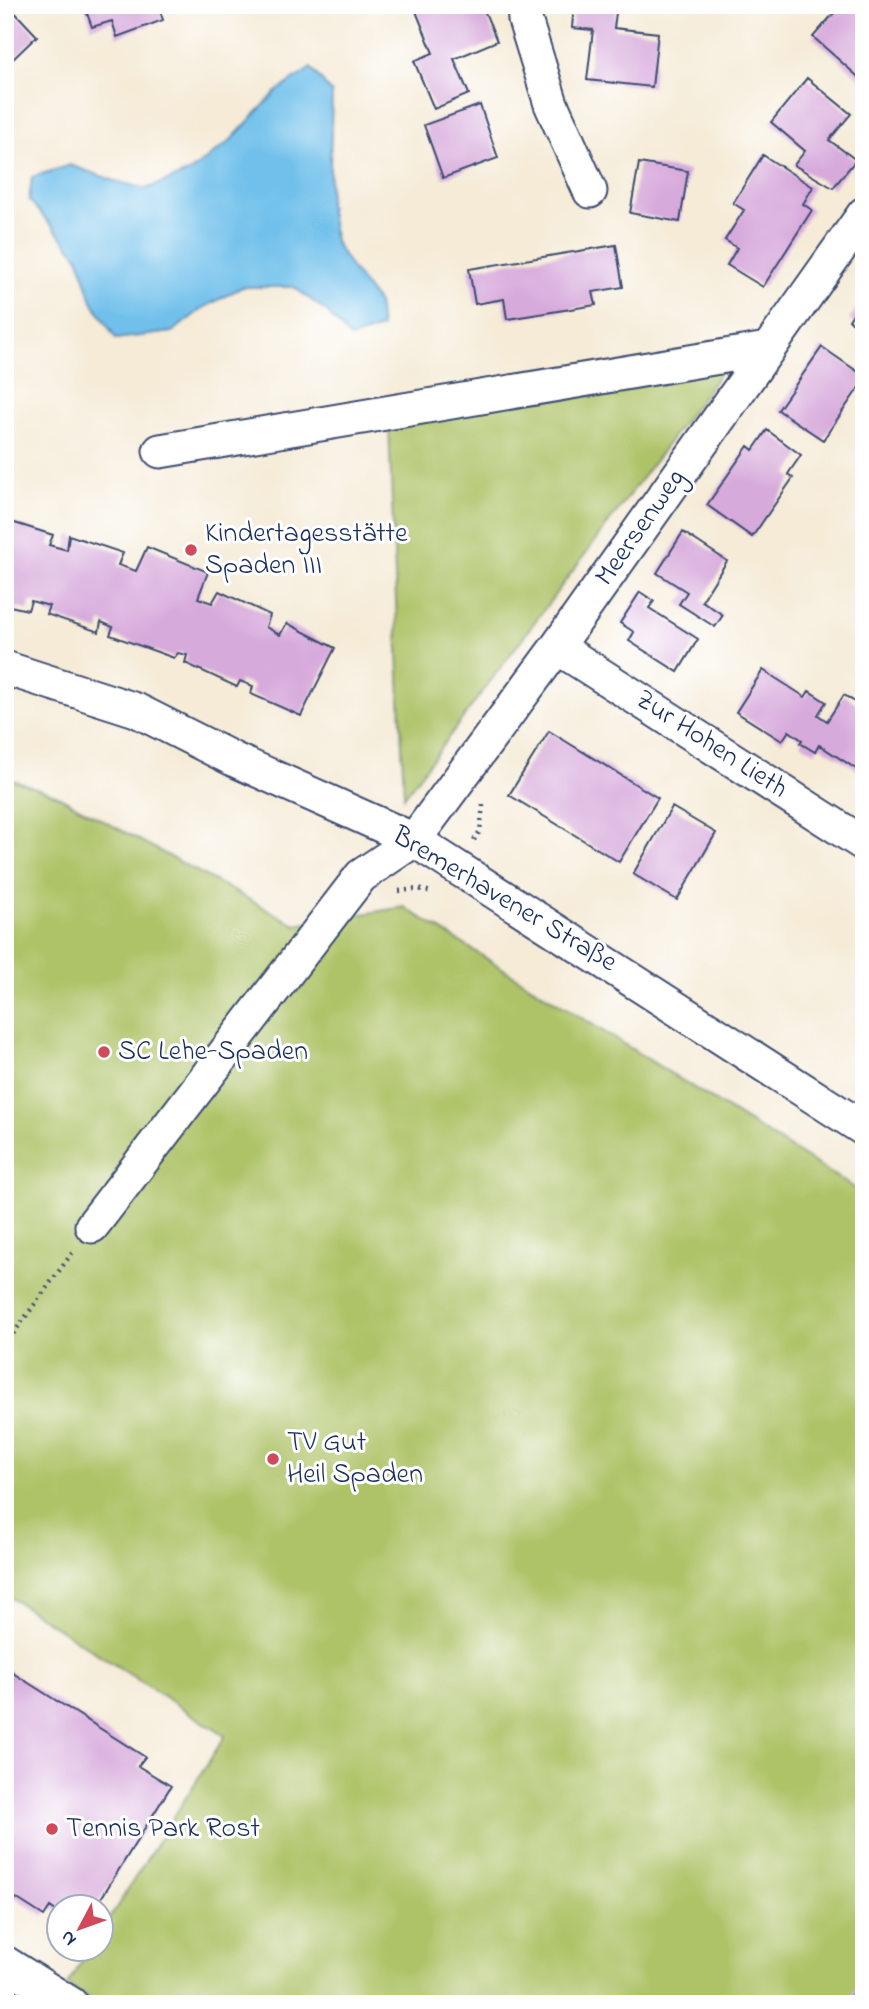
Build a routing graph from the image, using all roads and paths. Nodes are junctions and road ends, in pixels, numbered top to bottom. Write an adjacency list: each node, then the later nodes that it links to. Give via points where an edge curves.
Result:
1 (524, 5): 2 (street, via 551,104)
2 (590, 191)
3 (864, 215): 4 (street, Meersenweg)
4 (767, 349): 5 (street); 6 (street, Meersenweg)
5 (160, 451)
6 (558, 647): 8 (street, Meersenweg); 9 (street, Zur Hohen Lieth)
7 (5, 668): 8 (street, Bremerhavener Straße, via 136,710)
8 (414, 840): 10 (street, Meersenweg); 12 (street, Bremerhavener Straße)
9 (864, 844)
10 (361, 876): 11 (path, via 384,892 418,889); 13 (street, Meersenweg)
11 (439, 893)
12 (864, 1129)
13 (92, 1226): 14 (path)
14 (5, 1345)
15 (5, 1963): 16 (street)
16 (71, 2004)

